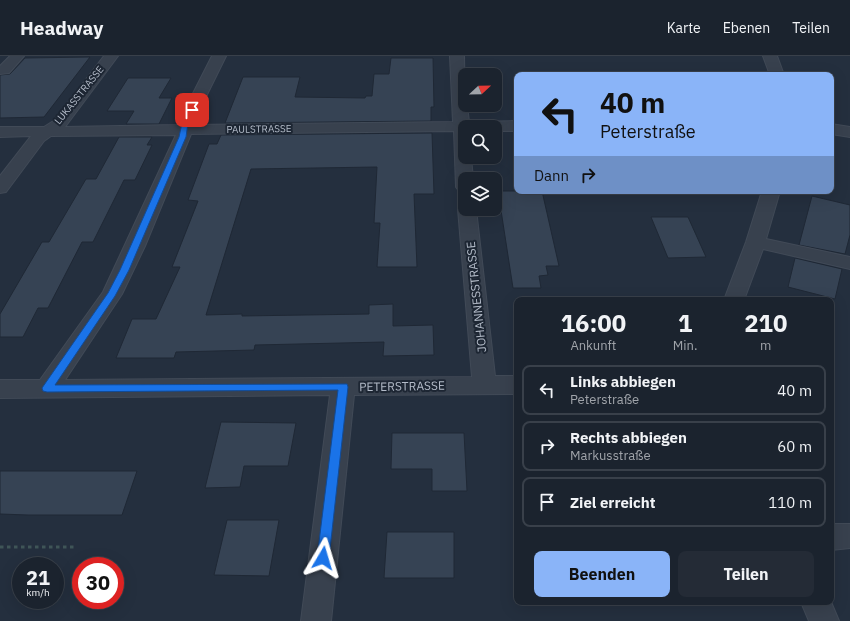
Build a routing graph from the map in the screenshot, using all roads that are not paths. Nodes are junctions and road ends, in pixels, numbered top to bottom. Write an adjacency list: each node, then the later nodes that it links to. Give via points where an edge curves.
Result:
1 (17, 56): 6 (street, via 4,70)
2 (111, 56): 14 (street, LUKASSTRASSE, via 60,123)
3 (218, 56): 13 (street, via 185,123)
4 (457, 56): 8 (street)
5 (770, 56): 7 (street)
6 (0, 70)
7 (776, 72)
8 (462, 120)
9 (458, 126): 13 (street, PAULSTRASSE)
10 (502, 126): 11 (street, PAULSTRASSE)
11 (514, 126)
12 (834, 129): 16 (street)
13 (184, 130): 14 (street, PAULSTRASSE); 26 (street, via 112,294)
14 (48, 131): 15 (street, PAULSTRASSE); 17 (street, LUKASSTRASSE, via 38,138)
15 (0, 132)
16 (850, 132)
17 (0, 188)
18 (770, 194): 20 (street)
19 (468, 216): 24 (street, JOHANNESSTRASSE)
20 (756, 242): 21 (street); 22 (street)
21 (850, 263)
22 (735, 297)
23 (514, 384): 24 (street, PETERSTRASSE)
24 (484, 385): 25 (street, PETERSTRASSE)
25 (343, 387): 26 (street, PETERSTRASSE); 31 (street)
26 (47, 388): 27 (street, PETERSTRASSE)
27 (0, 389)
28 (850, 536): 29 (street)
29 (834, 537)
30 (817, 605): 32 (street)
31 (316, 621)
32 (824, 621)

